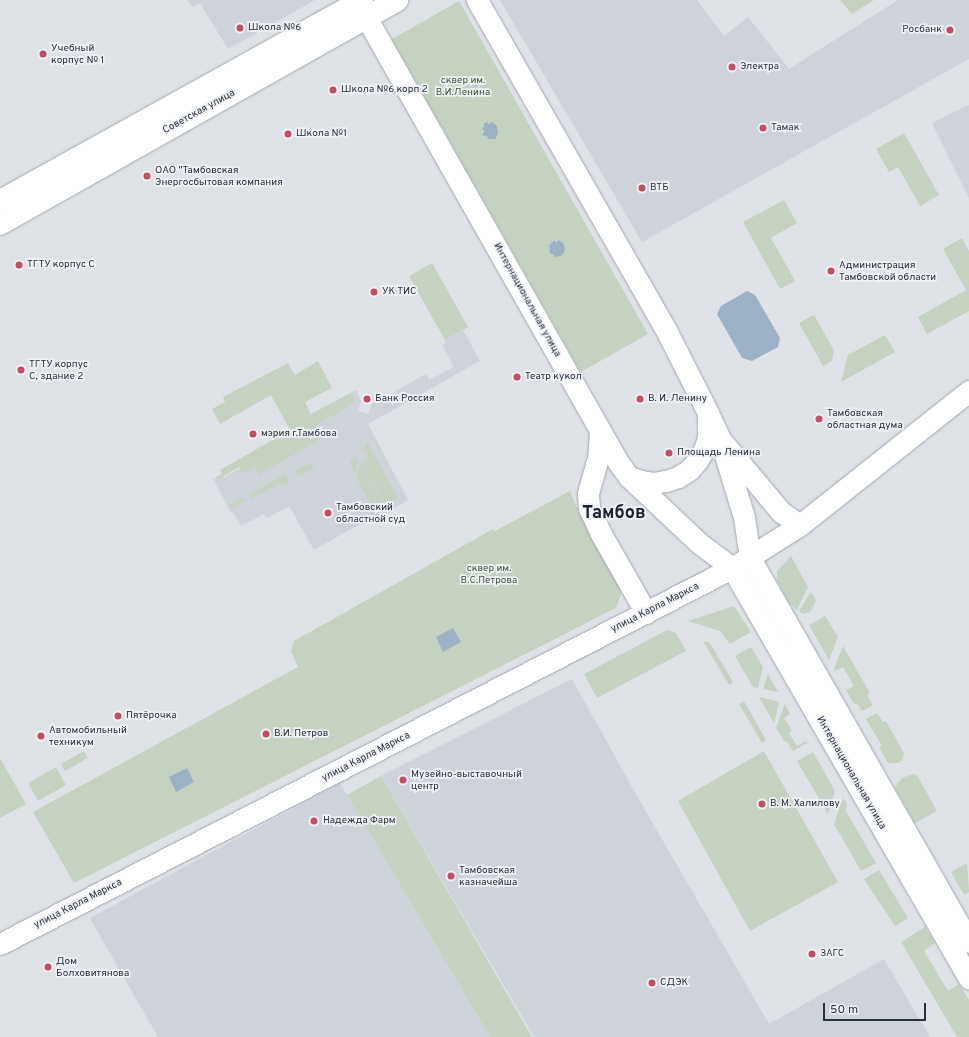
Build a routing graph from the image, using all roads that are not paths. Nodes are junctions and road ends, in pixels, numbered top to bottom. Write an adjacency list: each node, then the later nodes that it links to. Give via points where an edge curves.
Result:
1 (397, 0): 3 (main road, Советская улица)
2 (477, 0): 7 (main road, Интернациональная улица, via 668,334)
3 (362, 7): 4 (main road, Советская улица); 5 (main road, Советская улица); 8 (main road, Интернациональная улица)
4 (0, 201)
5 (0, 224)
6 (969, 391): 11 (main road)
7 (708, 413): 9 (main road, Интернациональная улица); 10 (main road, via 706,444 697,461 688,470 678,477 659,482)
8 (600, 432): 10 (main road, Интернациональная улица); 14 (main road, via 598,458 588,494 589,508)
9 (720, 439): 11 (main road, via 781,512); 12 (main road, Интернациональная улица, via 744,517)
10 (629, 477): 13 (main road, Интернациональная улица, via 699,543)
11 (800, 525): 12 (main road)
12 (750, 558): 13 (main road); 15 (main road, Интернациональная улица)
13 (732, 568): 14 (main road, улица Карла Маркса); 17 (main road, Интернациональная улица)
14 (646, 613): 16 (main road, улица Карла Маркса)
15 (969, 942)
16 (0, 944)
17 (969, 979)

